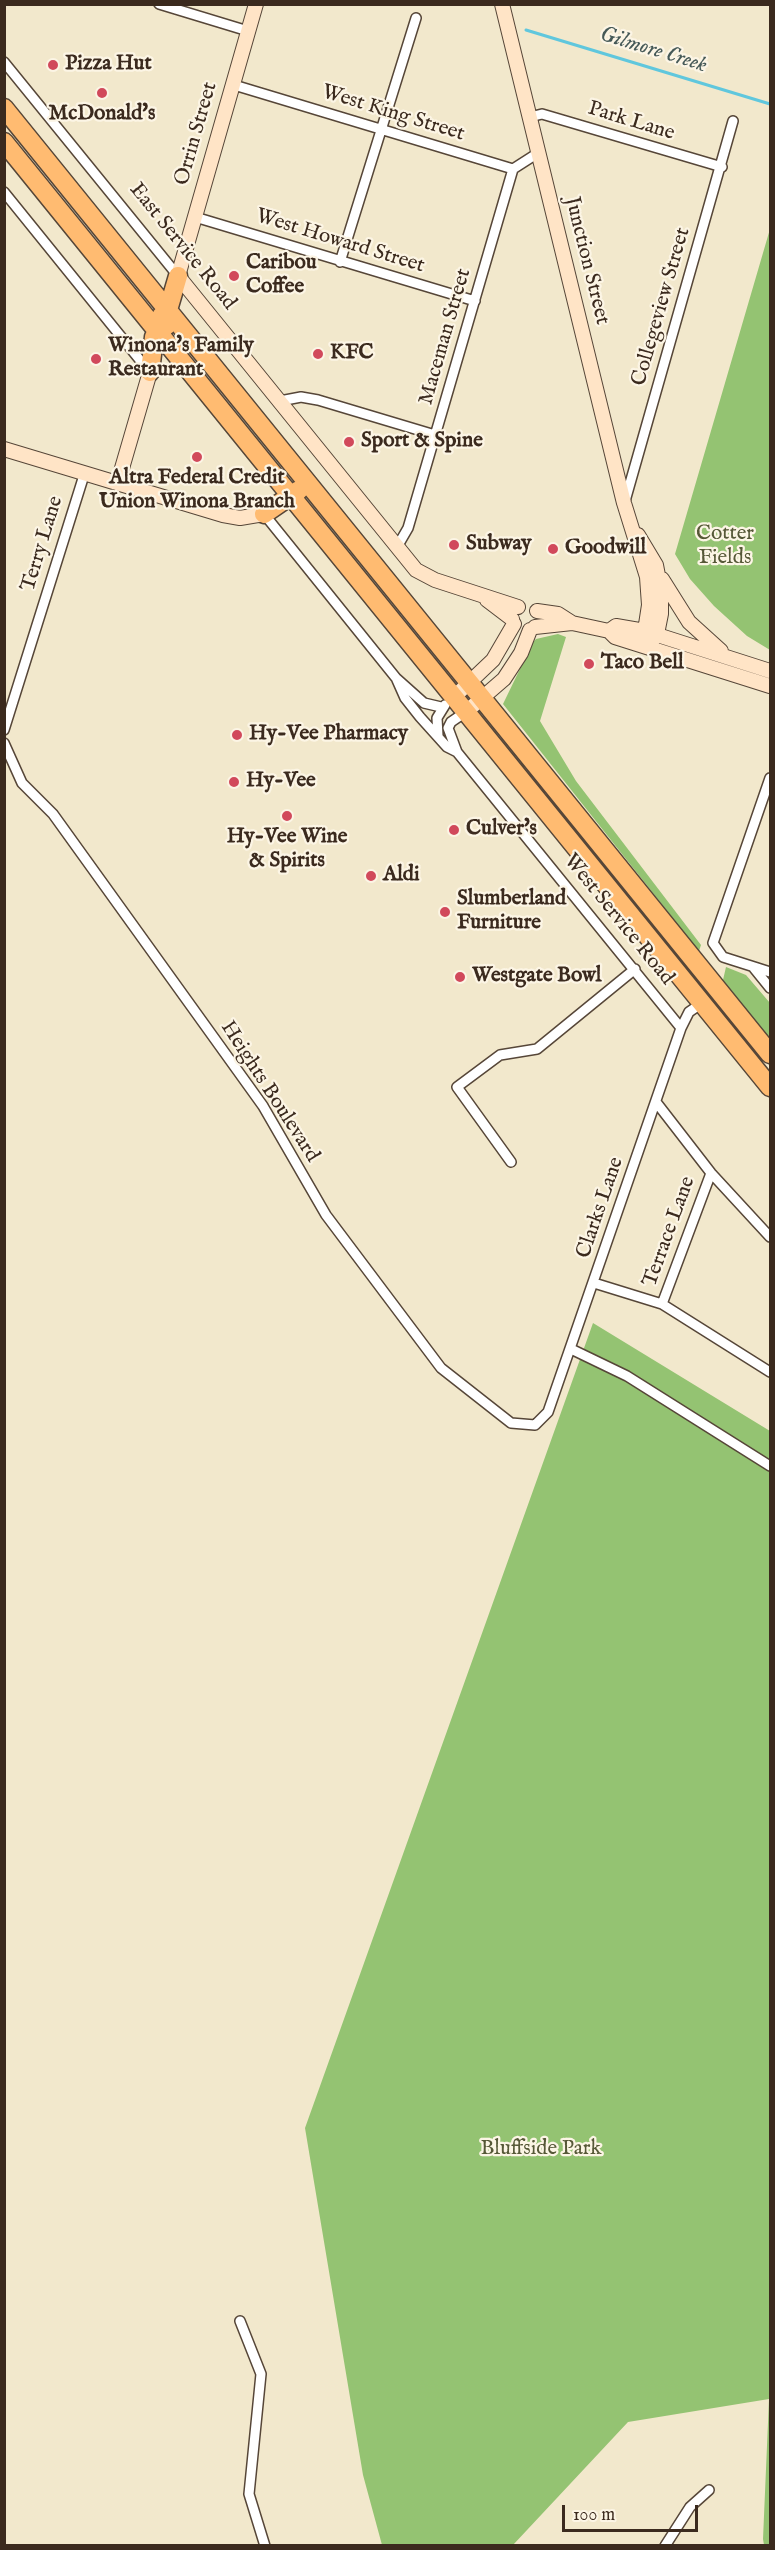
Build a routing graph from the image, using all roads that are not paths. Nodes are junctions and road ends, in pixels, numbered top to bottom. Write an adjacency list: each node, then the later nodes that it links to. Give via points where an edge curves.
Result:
1 (159, 4): 5 (street)
2 (256, 4): 5 (street, Orrin Street)
3 (502, 4): 9 (street, Junction Street)
4 (416, 18): 11 (street)
5 (248, 31): 7 (street, Orrin Street)
6 (4, 62): 19 (street, East Service Road)
7 (234, 84): 11 (street, West King Street); 17 (street, Orrin Street)
8 (5, 109): 20 (highway)
9 (531, 117): 13 (street, Junction Street); 14 (street, Park Lane, via 542,114)
10 (733, 121): 14 (street, Collegeview Street)
11 (383, 130): 15 (street, West King Street); 18 (street)
12 (4, 141): 22 (highway)
13 (538, 153): 15 (street); 37 (street, Junction Street)
14 (722, 167): 37 (street, Collegeview Street)
15 (513, 169): 21 (street, Maceman Street)
16 (4, 192): 27 (street)
17 (195, 217): 18 (street, West Howard Street); 19 (street, Orrin Street)
18 (340, 262): 21 (street, West Howard Street)
19 (178, 276): 20 (highway, via 164,287); 23 (highway); 28 (street, East Service Road)
20 (142, 278): 23 (highway)
21 (475, 302): 29 (street, Maceman Street)
22 (138, 307): 23 (highway, via 158,315); 24 (highway)
23 (168, 310): 25 (highway)
24 (158, 331): 25 (highway, via 168,325); 26 (highway); 27 (highway, via 152,344)
25 (188, 335): 33 (highway)
26 (179, 358): 27 (highway, via 164,356); 31 (highway)
27 (150, 372): 34 (street)
28 (280, 401): 29 (street, via 302,397 318,400); 41 (street, East Service Road)
29 (435, 435): 41 (street, Maceman Street, via 408,528)
30 (4, 449): 32 (street)
31 (271, 471): 33 (highway, via 289,480); 36 (highway)
32 (85, 472): 34 (street); 58 (street, Terry Lane)
33 (302, 476): 35 (highway)
34 (118, 482): 39 (street, via 233,517)
35 (315, 492): 36 (highway, via 304,489); 53 (highway)
36 (290, 494): 38 (highway); 39 (highway)
37 (624, 503): 40 (street, Junction Street)
38 (303, 511): 39 (highway); 56 (highway)
39 (264, 514): 52 (street, West Service Road)
40 (632, 526): 42 (street, Junction Street); 48 (street, Junction Street, via 649,592)
41 (397, 547): 44 (street, East Service Road, via 421,574 484,596)
42 (656, 568): 48 (street, Junction Street, via 662,604); 50 (street, via 689,622)
43 (537, 611): 44 (street, via 531,605); 45 (street, via 558,614); 46 (street, via 539,620)
44 (514, 617): 46 (street, via 518,629); 53 (street, via 493,660)
45 (573, 623): 46 (street); 47 (street)
46 (532, 629): 55 (street, via 512,668)
47 (609, 631): 48 (street, via 616,626); 49 (street, via 615,637)
48 (651, 632): 49 (street, Junction Street); 50 (street)
49 (648, 647): 54 (street)
50 (730, 658): 51 (street)
51 (771, 671)
52 (396, 678): 56 (street, West Service Road, via 424,703); 59 (street, West Service Road, via 405,698)
53 (470, 684): 55 (highway); 56 (street)
54 (771, 686)
55 (482, 699): 57 (street); 68 (highway)
56 (447, 702): 57 (highway); 59 (street, via 436,722)
57 (467, 711): 61 (street, West Service Road, via 448,728); 67 (highway)
58 (4, 730)
59 (438, 736): 61 (street, West Service Road)
60 (4, 743): 80 (street, Heights Boulevard, via 22,783 53,814 137,930 263,1106 326,1215 441,1368 511,1422)
61 (457, 752): 64 (street, West Service Road)
62 (771, 778): 63 (street, via 713,943 723,957)
63 (752, 966): 65 (street); 66 (street)
64 (635, 969): 69 (street, West Service Road); 73 (street, via 537,1049 500,1054 457,1087)
65 (771, 972)
66 (771, 988)
67 (702, 1003): 68 (highway, via 721,1002); 69 (street, Clarks Lane, via 689,1012); 71 (highway)
68 (735, 1010): 70 (highway)
69 (681, 1028): 72 (street, Clarks Lane)
70 (771, 1054)
71 (771, 1087)
72 (656, 1102): 74 (street); 76 (street, Clarks Lane)
73 (511, 1161)
74 (711, 1173): 75 (street); 77 (street, Terrace Lane)
75 (771, 1237)
76 (594, 1283): 77 (street); 78 (street, Clarks Lane)
77 (662, 1304): 79 (street)
78 (571, 1349): 80 (street, Clarks Lane, via 548,1412); 81 (street, via 627,1376)
79 (771, 1372)
80 (535, 1425)
81 (771, 1466)
82 (240, 2321): 84 (street, via 261,2374 249,2494)
83 (709, 2490): 85 (street, via 690,2508)
84 (265, 2546)
85 (665, 2546)

